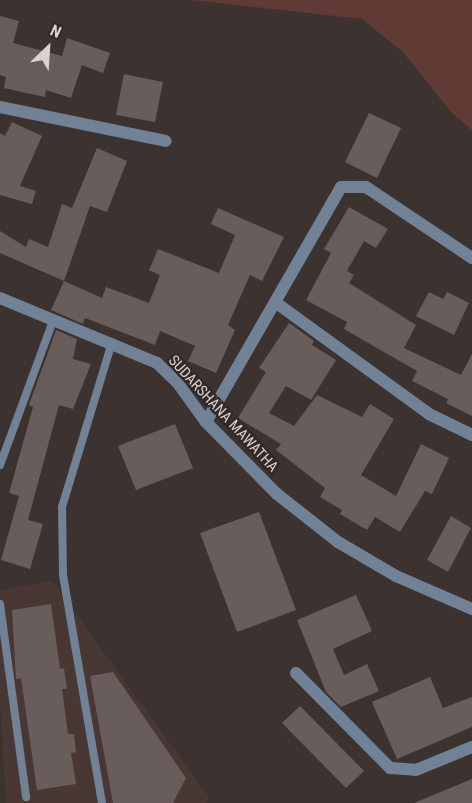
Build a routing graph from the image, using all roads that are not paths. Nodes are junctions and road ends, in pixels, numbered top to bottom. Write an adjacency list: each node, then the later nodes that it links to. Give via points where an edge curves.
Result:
1 (0, 107): 2 (street)
2 (166, 141)
3 (472, 258): 5 (street, via 366,187 351,184 341,187 332,198)
4 (0, 298): 6 (street, SUDARSHANA MAWATHA)
5 (275, 302): 8 (street); 9 (street, via 429,414)
6 (53, 321): 7 (street, SUDARSHANA MAWATHA); 10 (lane)
7 (112, 342): 8 (street, SUDARSHANA MAWATHA, via 157,363 177,382); 16 (lane, via 62,507 63,575)
8 (206, 422): 12 (street, SUDARSHANA MAWATHA, via 277,494 338,542 396,576)
9 (472, 435)
10 (0, 465)
11 (0, 604): 15 (lane)
12 (472, 609)
13 (296, 673): 14 (street, via 390,768 416,770)
14 (472, 747)
15 (26, 797)
16 (102, 803)

